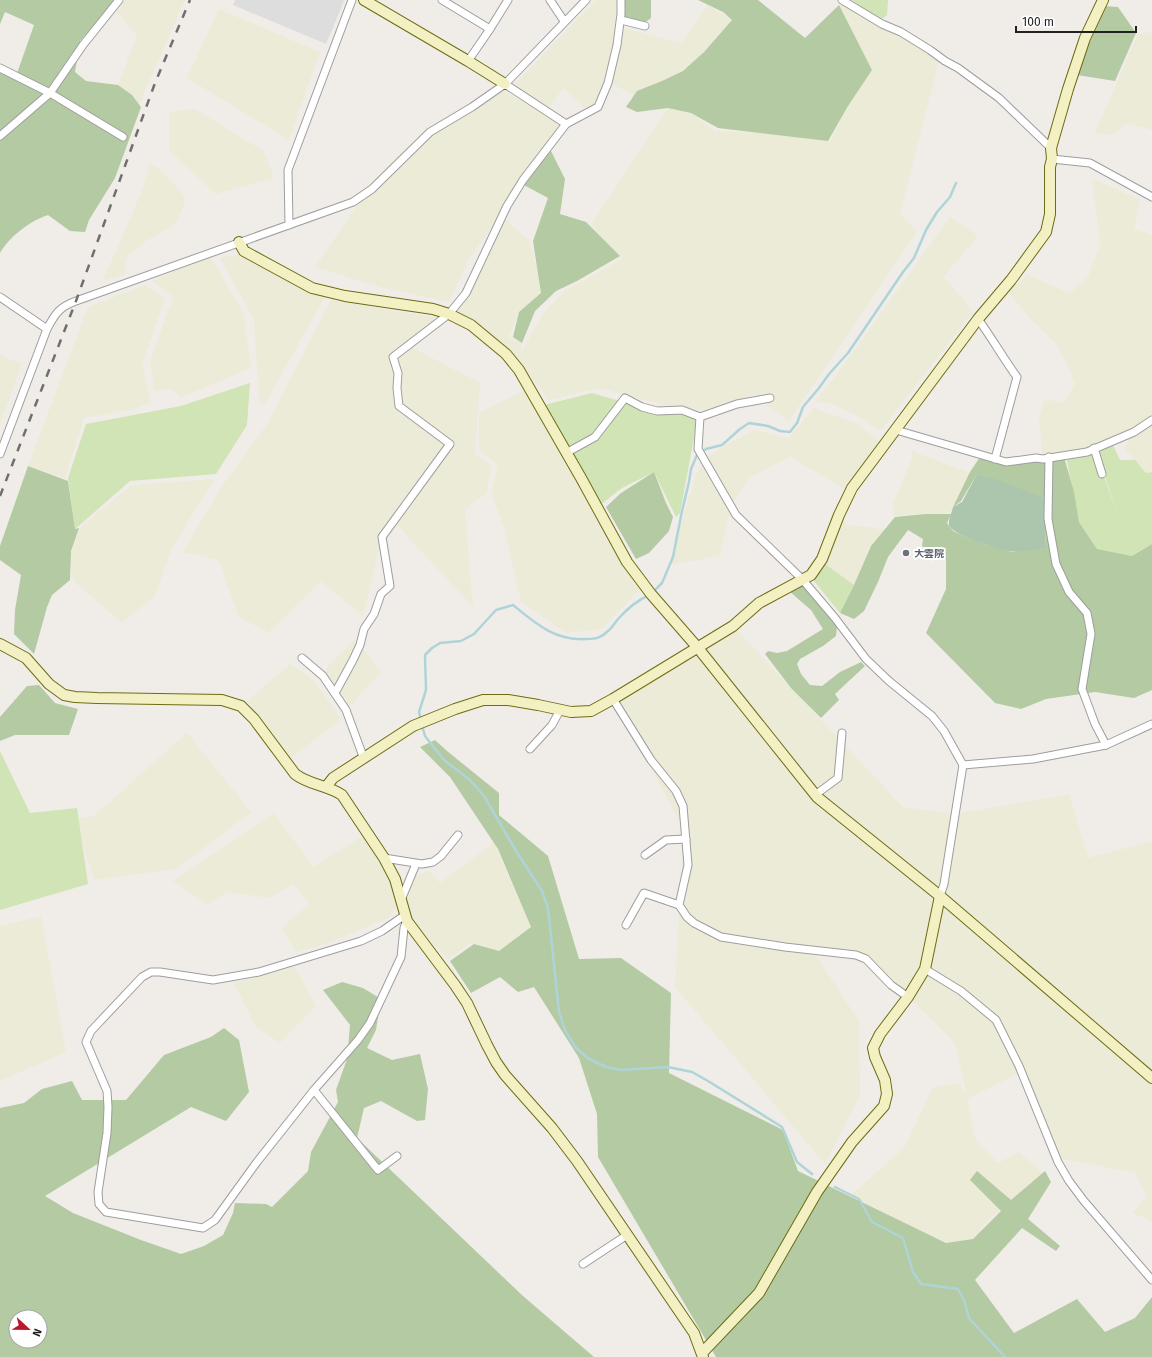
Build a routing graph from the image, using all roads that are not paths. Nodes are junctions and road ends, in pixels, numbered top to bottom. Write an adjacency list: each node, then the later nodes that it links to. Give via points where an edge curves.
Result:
1 (119, 0): 18 (street, via 83,45)
2 (352, 0): 25 (street, via 288,170)
3 (364, 0): 15 (street)
4 (442, 0): 14 (street)
5 (508, 0): 14 (street)
6 (550, 0): 12 (street)
7 (586, 0): 12 (street)
8 (621, 0): 11 (street)
9 (842, 0): 22 (street, via 882,24 901,32 958,68 1000,98)
10 (1103, 0): 22 (street, via 1085,38)
11 (621, 20): 13 (street); 19 (street, via 608,84 598,107)
12 (564, 21): 17 (street)
13 (645, 26)
14 (490, 29): 15 (street)
15 (468, 61): 17 (street)
16 (0, 68): 18 (street)
17 (505, 84): 19 (street); 25 (street, via 430,132 372,189 353,202)
18 (50, 93): 20 (street); 21 (street)
19 (566, 124): 28 (street, via 523,180 466,293)
20 (0, 136)
21 (123, 137)
22 (1051, 148): 23 (street)
23 (1052, 159): 24 (street, via 1090,163); 29 (street, via 1050,214 1046,232)
24 (1152, 197)
25 (290, 225): 26 (street)
26 (239, 242): 28 (street, via 244,251 312,288 345,296 434,309); 30 (street, via 66,304)
27 (0, 297): 30 (street)
28 (449, 314): 36 (street, via 471,325 506,354 519,370); 45 (street, via 393,357 398,373 399,406 450,444 382,537 390,586 381,594 374,614 364,629 360,645)
29 (978, 320): 34 (street); 39 (street, via 1017,377)
30 (47, 329): 37 (street)
31 (770, 398): 32 (street, via 737,404)
32 (700, 416): 36 (street, via 682,410 657,411 642,408 625,398 595,438); 41 (street, via 698,449 736,515)
33 (1152, 420): 35 (street, via 1134,432)
34 (896, 430): 39 (street); 41 (street, via 852,488 822,559 811,575)
35 (1094, 448): 38 (street, via 1086,452); 40 (street)
36 (566, 453): 43 (street, via 627,562)
37 (0, 454)
38 (1049, 457): 39 (street, via 1006,462); 50 (street, via 1048,519 1056,564 1069,592 1087,613 1091,634 1082,689)
39 (995, 459)
40 (1102, 474)
41 (802, 579): 43 (street, via 758,603 732,626); 53 (street, via 866,659 932,716 944,731)
42 (0, 644): 54 (street, via 26,658 49,684 64,695 222,700 241,706 254,718 295,774 301,779)
43 (698, 648): 46 (street); 55 (street)
44 (302, 658): 45 (street, via 323,676)
45 (335, 694): 52 (street, via 346,710)
46 (613, 699): 47 (street, via 591,711); 57 (street, via 651,760 676,791 682,806)
47 (560, 710): 51 (street, via 552,725); 52 (street, via 508,700 484,700 455,708 413,726)
48 (1152, 724): 50 (street)
49 (842, 733): 55 (street, via 838,778)
50 (1106, 745): 53 (street, via 1033,759)
51 (530, 749)
52 (364, 759): 54 (street, via 333,778)
53 (963, 766): 61 (street)
54 (326, 787): 59 (street, via 342,795)
55 (815, 795): 61 (street)
56 (458, 835): 60 (street, via 433,862)
57 (686, 839): 58 (street, via 666,840); 63 (street, via 688,865)
58 (645, 855)
59 (384, 858): 60 (street); 62 (street)
60 (416, 864): 62 (street)
61 (940, 896): 66 (street); 68 (street)
62 (402, 900): 64 (street)
63 (679, 905): 65 (street, via 644,893); 67 (street, via 694,923 721,937 866,959 891,985)
64 (406, 918): 69 (street, via 401,957 370,1023); 69 (street, via 361,941 259,972 213,980 160,972 151,972 142,977 91,1031 86,1042 107,1091 107,1132 98,1192 99,1204 106,1212 203,1228 215,1220); 71 (street, via 455,985 505,1075 552,1128)
65 (626, 925)
66 (925, 969): 67 (street); 73 (street, via 961,991 996,1020 1019,1066 1058,1162 1069,1181)
67 (908, 997): 74 (street, via 880,1034 873,1048 888,1094 884,1106 852,1142 816,1192 759,1293)
68 (1152, 1078)
69 (314, 1090): 70 (street, via 378,1170)
70 (397, 1156)
71 (627, 1235): 72 (street); 74 (street, via 694,1333)
72 (583, 1264)
73 (1152, 1280)
74 (700, 1356)

